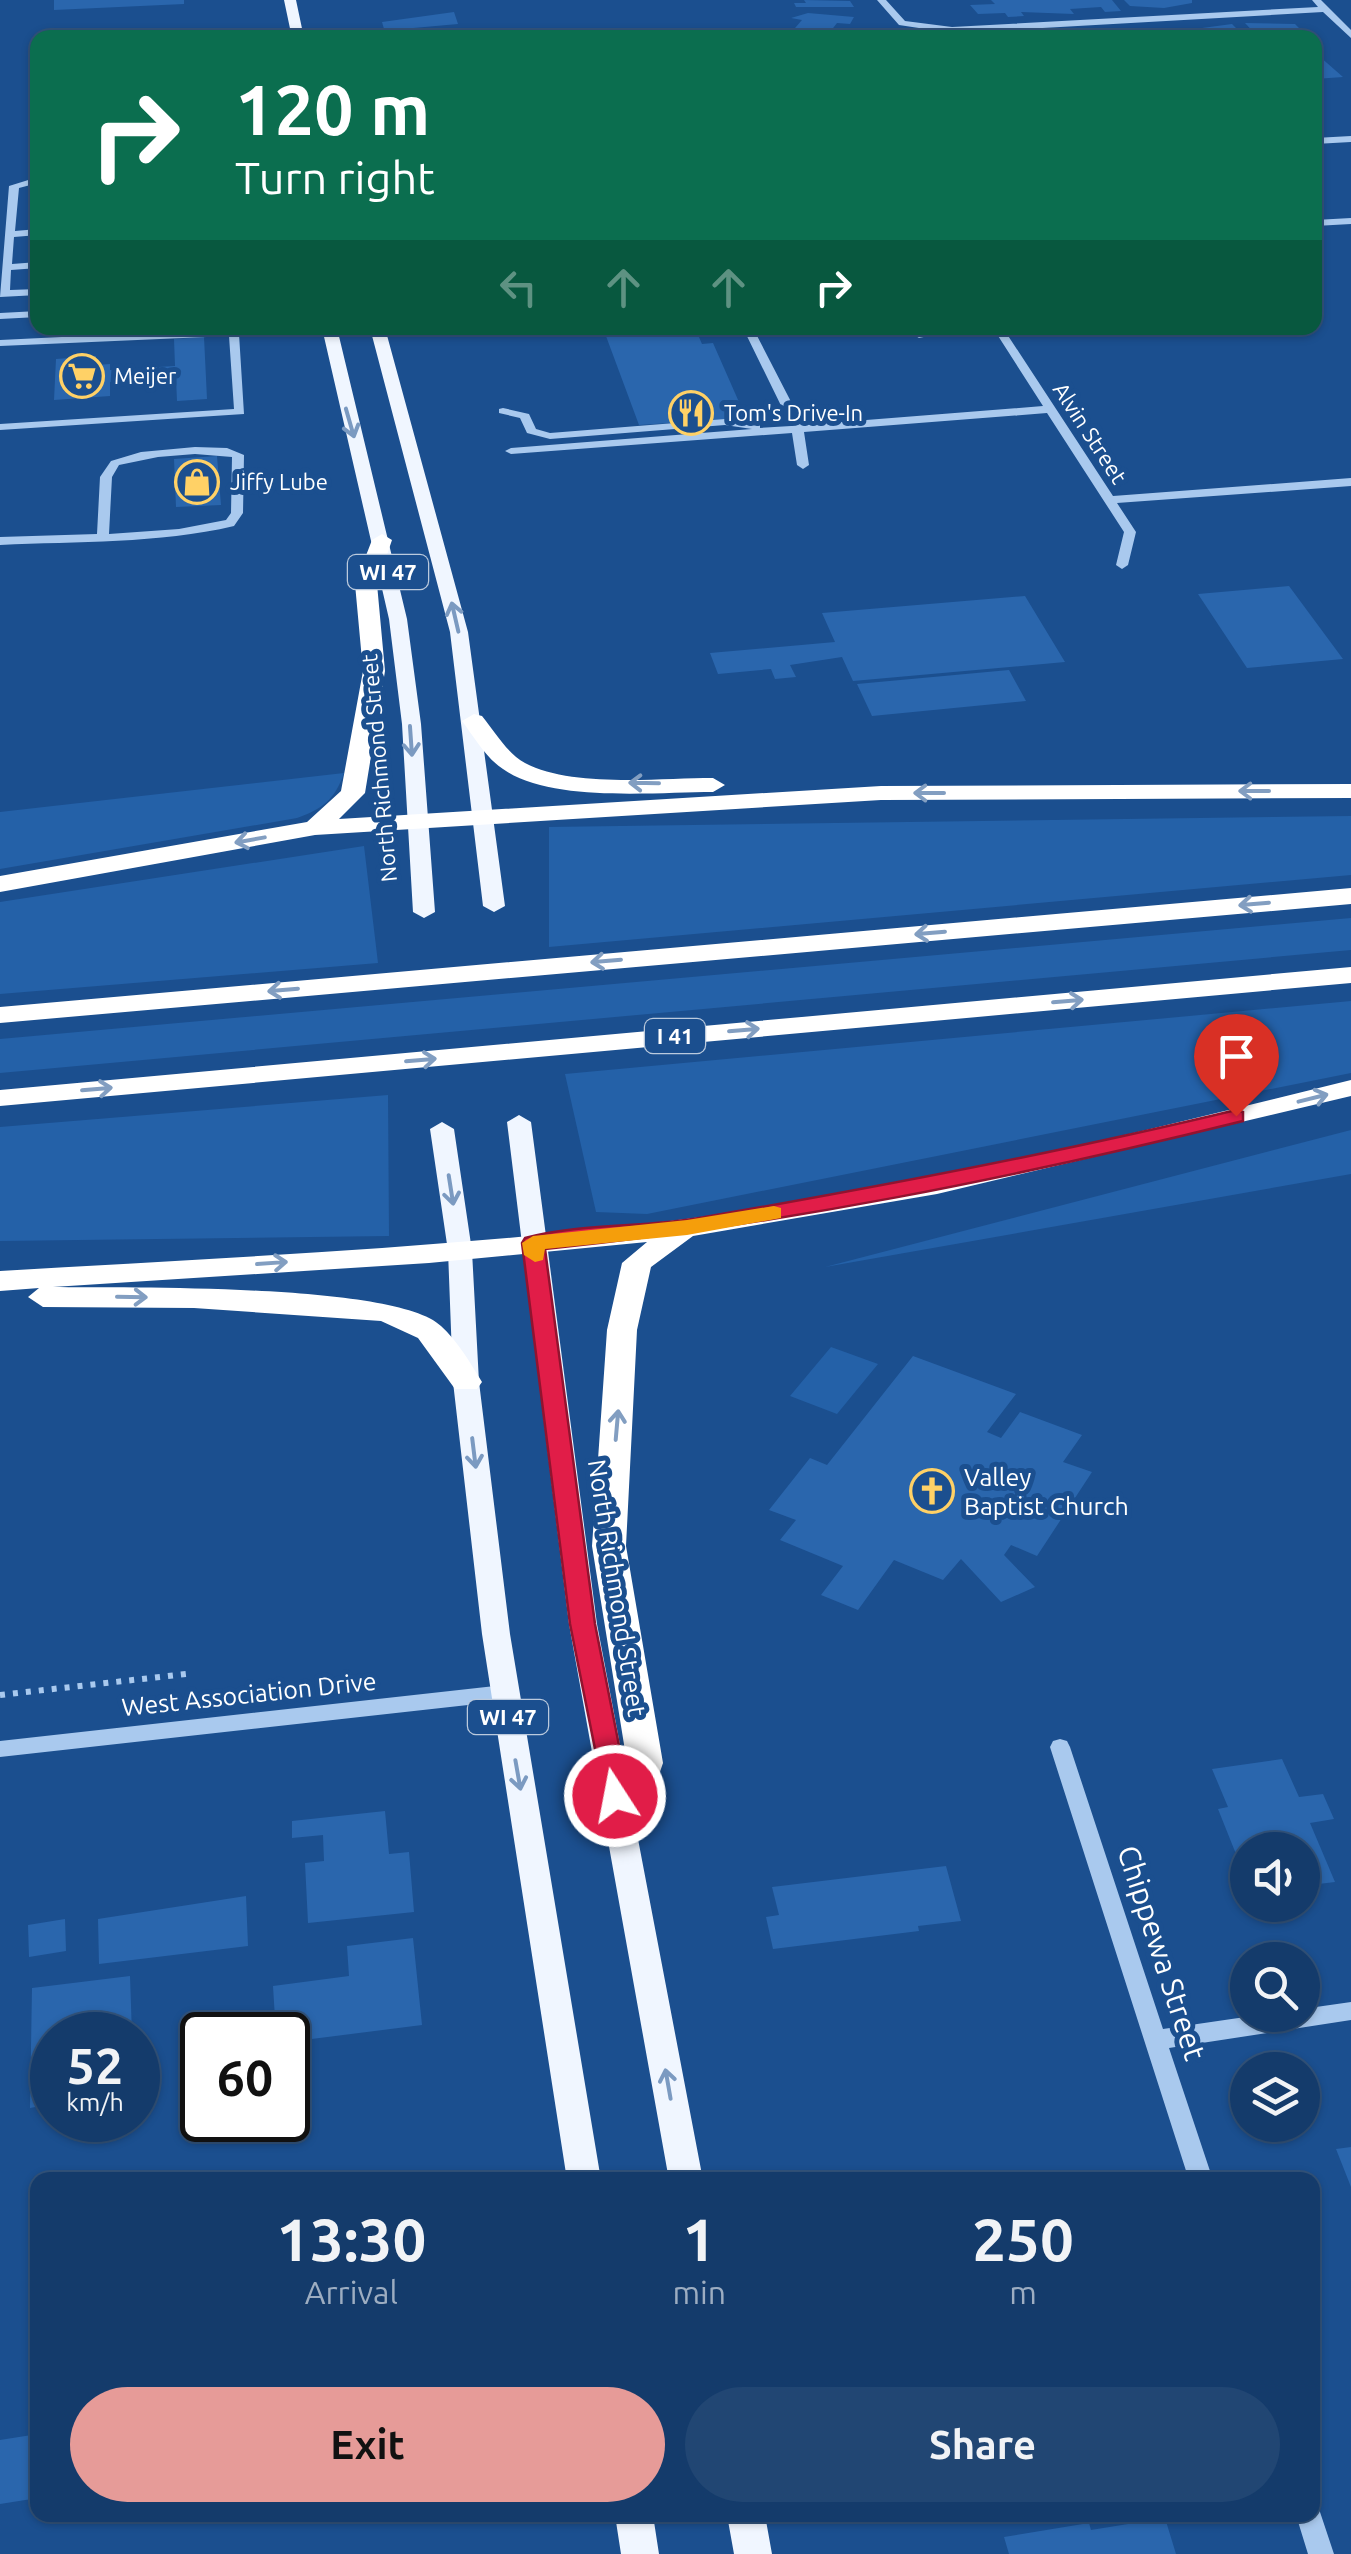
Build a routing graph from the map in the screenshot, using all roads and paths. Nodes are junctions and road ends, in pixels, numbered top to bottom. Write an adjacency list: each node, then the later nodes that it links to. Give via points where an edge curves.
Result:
1 (290, 0): 5 (main road)
2 (881, 0): 4 (street, via 902,23 952,30)
3 (1316, 0): 4 (street)
4 (1324, 10): 6 (street)
5 (296, 30)
6 (1351, 35)
7 (1351, 139): 8 (street)
8 (1322, 141)
9 (30, 183): 10 (street, via 14,186)
10 (6, 197): 14 (street)
11 (1351, 221): 12 (street)
12 (1322, 223)
13 (30, 233): 14 (street)
14 (9, 234): 16 (street)
15 (30, 265): 16 (street)
16 (6, 266): 18 (street)
17 (30, 293): 18 (street)
18 (1, 298): 19 (street)
19 (30, 303)
20 (30, 314): 21 (street)
21 (0, 316)
22 (164, 335): 30 (street)
23 (234, 335): 33 (street, via 240,412)
24 (330, 335): 41 (main road, North Richmond Street / WI 47, one-way to 41)
25 (379, 335): 44 (main road, WI 47, one-way to 25, via 442,560)
26 (752, 335): 34 (street)
27 (924, 335): 29 (street)
28 (1003, 335): 31 (street, Alvin Street)
29 (919, 336)
30 (0, 343)
31 (1052, 410): 34 (street); 39 (street, Alvin Street)
32 (503, 411): 35 (street, via 525,416 531,431 550,436 725,422)
33 (0, 427)
34 (799, 430): 35 (street); 37 (street)
35 (777, 432): 36 (street)
36 (511, 451)
37 (803, 465)
38 (1351, 482): 39 (street)
39 (1110, 500): 43 (street, Alvin Street, via 1130,532)
40 (104, 535): 40 (street, via 230,522 237,513 238,455 216,450 115,463 106,477); 42 (street)
41 (382, 540): 48 (main road, North Richmond Street / WI 47, one-way to 48, via 406,662); 49 (highway, via 366,584 374,670 353,793)
42 (0, 541)
43 (1122, 564)
44 (474, 721): 46 (highway, one-way to 44, via 541,776 511,764); 47 (main road, WI 47)
45 (1351, 791): 46 (highway, one-way to 46)
46 (881, 794): 47 (highway)
47 (485, 817): 48 (highway); 52 (main road, WI 47)
48 (416, 822): 49 (highway); 53 (main road, North Richmond Street / WI 47)
49 (315, 828): 50 (highway, one-way to 50)
50 (0, 884)
51 (1351, 896): 55 (highway, one-way to 55)
52 (494, 906)
53 (424, 912)
54 (1351, 975): 57 (highway, I 41, one-way to 54)
55 (0, 1015)
56 (1351, 1088): 60 (highway, one-way to 56, via 983,1175)
57 (0, 1098)
58 (519, 1122): 61 (main road, North Richmond Street)
59 (442, 1129): 62 (main road, WI 47, one-way to 62)
60 (687, 1228): 61 (highway); 71 (highway, one-way to 60, via 645,1763 610,1546 622,1330 637,1263)
61 (533, 1243): 62 (highway); 71 (main road, North Richmond Street, via 582,1624)
62 (460, 1251): 63 (highway, one-way to 62); 65 (main road, WI 47)
63 (0, 1281)
64 (0, 1296): 65 (highway, one-way to 65, via 194,1298 386,1311 429,1331)
65 (466, 1382): 67 (main road, WI 47, one-way to 67)
66 (186, 1674): 68 (path)
67 (504, 1693): 70 (street, West Association Drive); 74 (main road, WI 47, one-way to 74)
68 (0, 1695)
69 (1060, 1747): 73 (street, Chippewa Street)
70 (0, 1750)
71 (622, 1830): 75 (main road, North Richmond Street, one-way to 71)
72 (1351, 2011): 73 (street)
73 (1155, 2040): 76 (street, Chippewa Street)
74 (583, 2172)
75 (685, 2172)
76 (1197, 2172)
77 (635, 2522): 80 (main road)
78 (747, 2522): 81 (main road)
79 (1311, 2522): 82 (street)
80 (640, 2554)
81 (753, 2554)
82 (1322, 2554)

